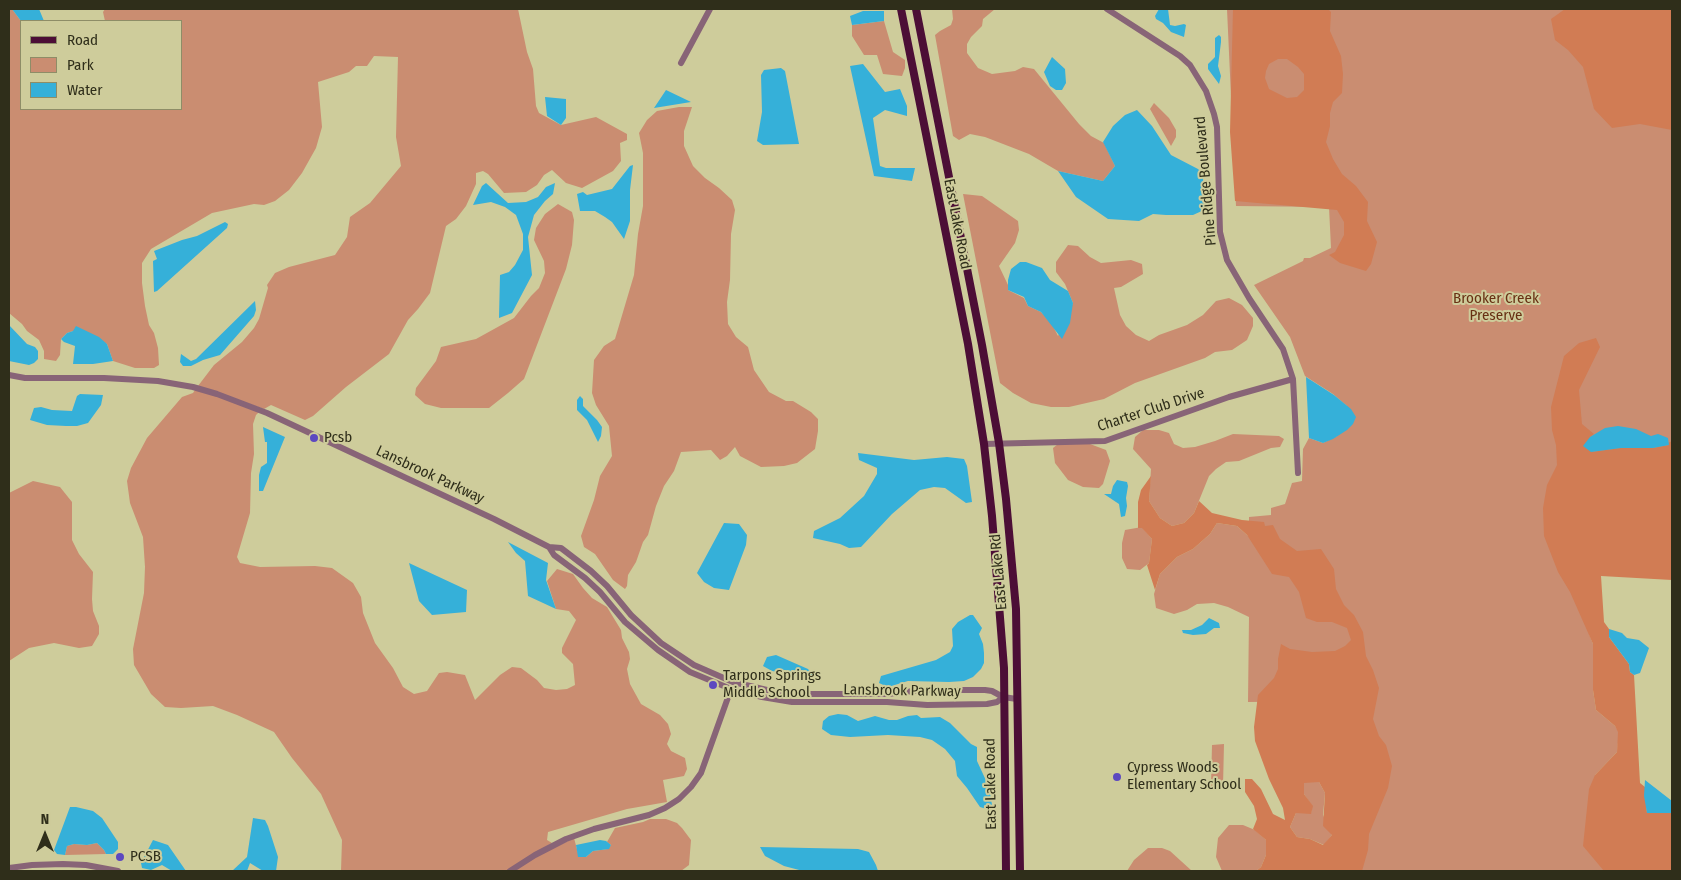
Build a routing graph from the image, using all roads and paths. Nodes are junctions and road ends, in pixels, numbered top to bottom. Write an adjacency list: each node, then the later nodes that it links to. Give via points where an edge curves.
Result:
1 (710, 9): 5 (street)
2 (901, 9): 9 (main road, East Lake Road, via 968,344)
3 (916, 9): 8 (main road, East Lake Road)
4 (1107, 9): 7 (street, Pine Ridge Boulevard, via 1180,56 1206,91 1217,127 1220,232 1227,260 1283,349)
5 (681, 63)
6 (9, 375): 11 (street, Lansbrook Parkway, via 39,379 143,380 217,394 267,413)
7 (1293, 379): 8 (street, Charter Club Drive, via 1229,397 1105,441); 10 (street, Pine Ridge Boulevard)
8 (999, 443): 9 (street, Charter Club Drive); 14 (main road, East Lake Rd, via 1016,609)
9 (984, 444): 13 (main road, East Lake Rd, via 995,545 1004,668)
10 (1298, 473)
11 (549, 547): 12 (street, Lansbrook Parkway, via 658,650 690,672); 13 (street, Lansbrook Parkway, via 560,548 591,571 661,643 694,665 734,682 796,694 985,690)
12 (731, 689): 13 (street, Lansbrook Parkway, via 792,702 887,702 927,706 987,704); 17 (street, via 701,774 679,799 649,815 566,839)
13 (1003, 697): 14 (street); 18 (main road, East Lake Road)
14 (1017, 699): 19 (main road, East Lake Rd)
15 (9, 868): 16 (street, via 63,864)
16 (118, 871)
17 (510, 871)
18 (1006, 871)
19 (1020, 871)

